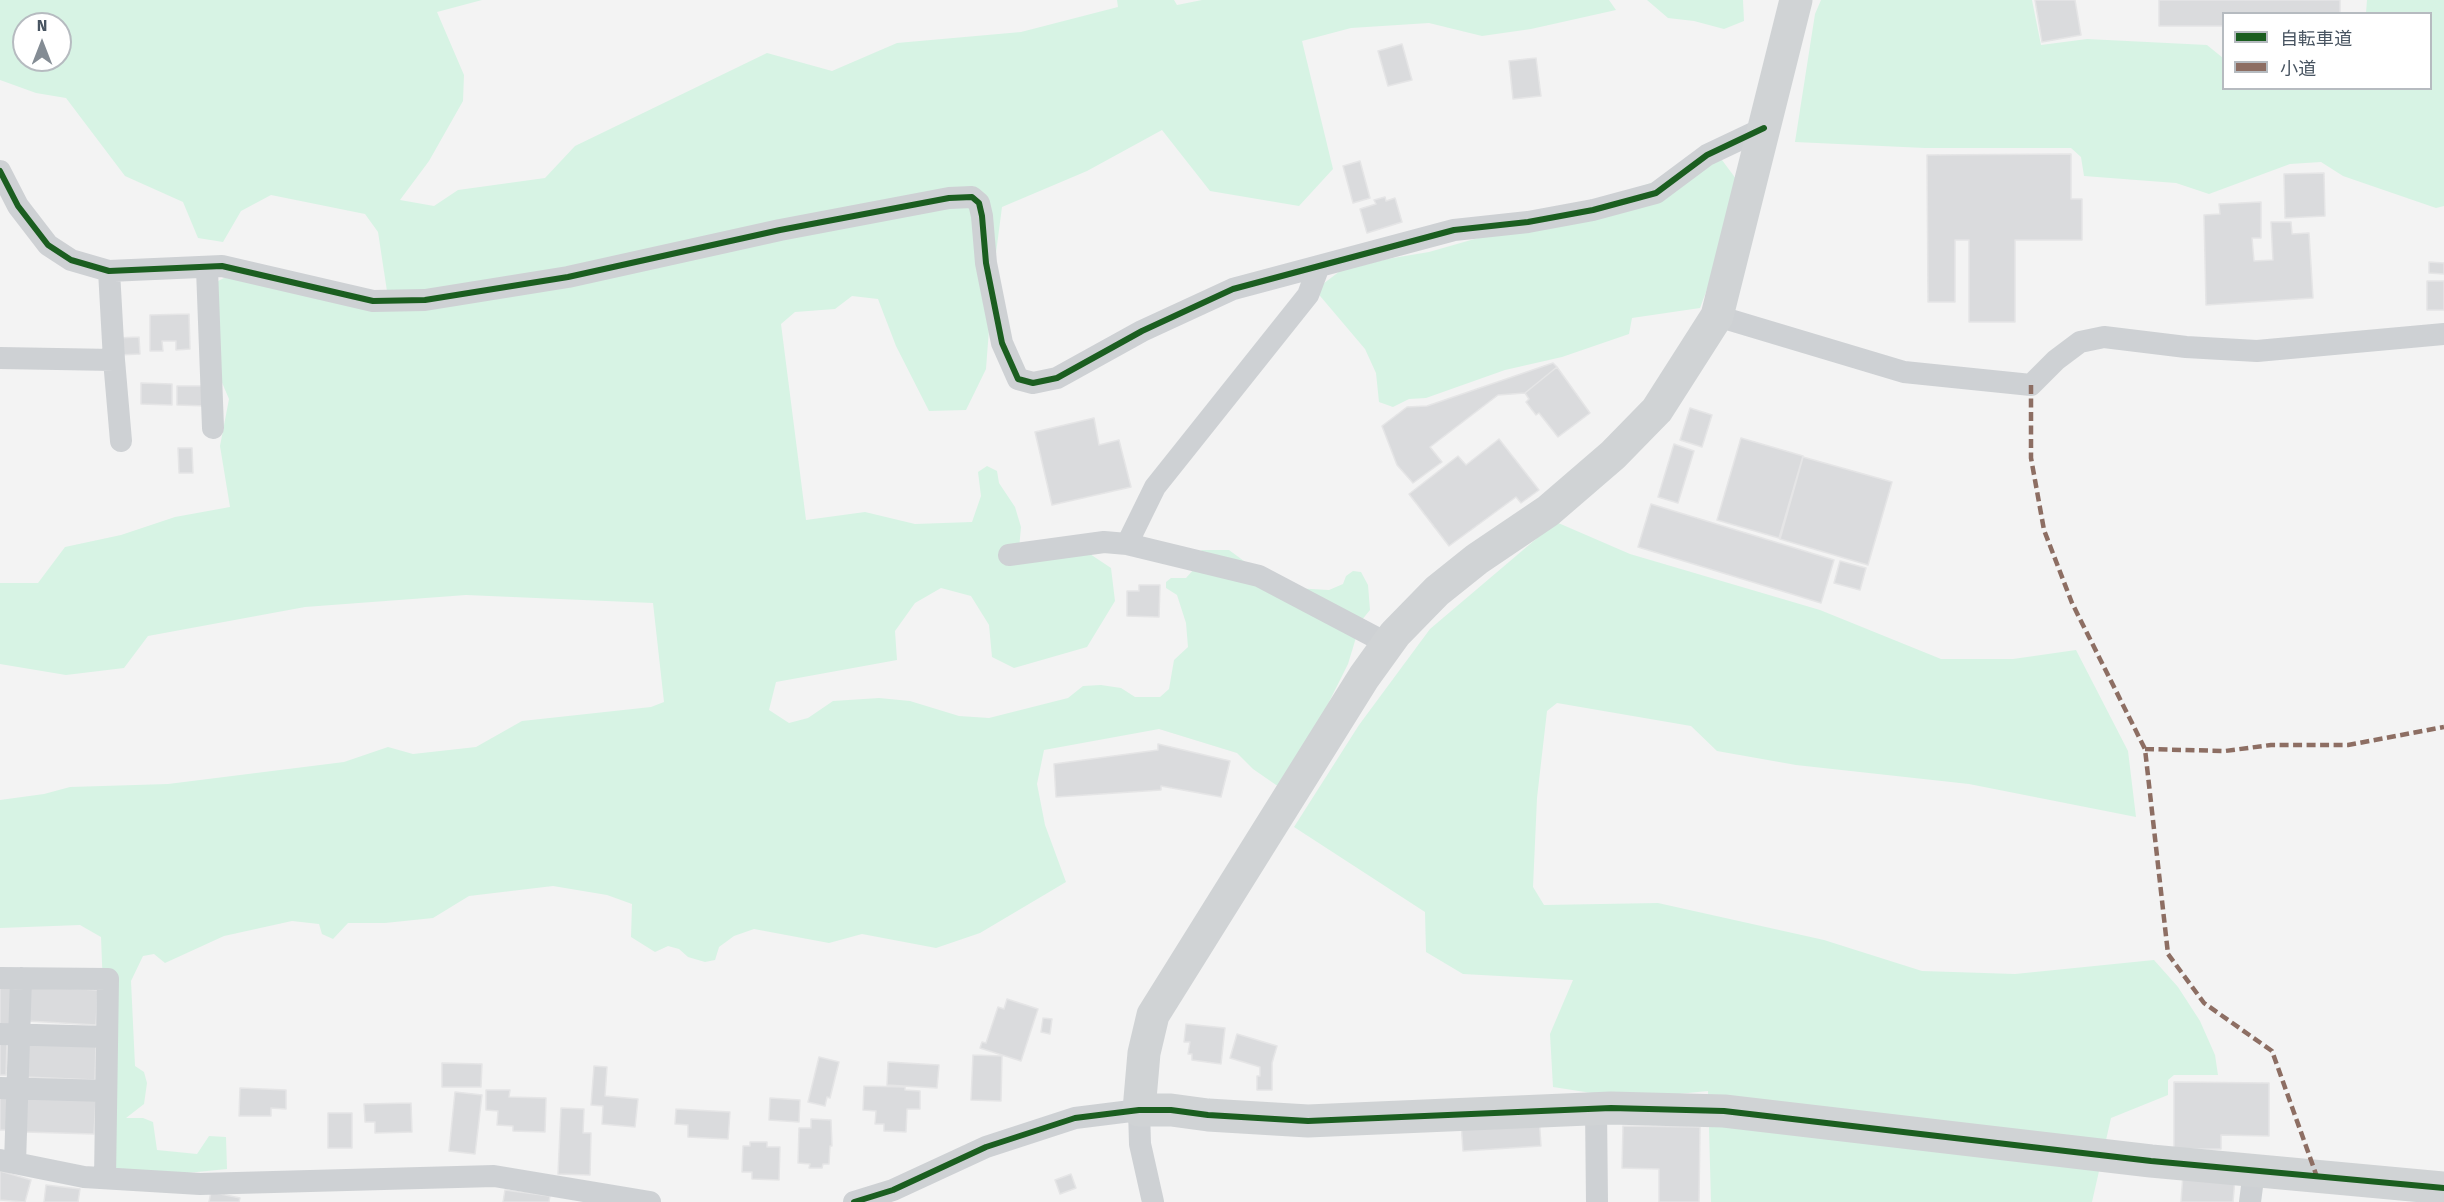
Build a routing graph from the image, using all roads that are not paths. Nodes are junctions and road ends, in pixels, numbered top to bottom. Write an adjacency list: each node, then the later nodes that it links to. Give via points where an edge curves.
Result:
1 (1796, 0): 2 (street)
2 (1764, 128): 5 (street, via 1707,155 1656,192 1582,212 1454,230); 8 (street)
3 (1, 173): 4 (street); 7 (street, via 18,206 48,244 71,260)
4 (0, 199)
5 (1319, 266): 6 (street, via 1233,289 1142,331 1058,378 1033,383 1018,379 1002,343 986,263 982,216 979,203 972,198 949,198 568,277 425,300 373,301 222,266); 14 (street, via 1308,295 1155,487)
6 (207, 269): 7 (street); 12 (street)
7 (109, 271): 11 (street)
8 (1717, 316): 9 (street, via 1904,372 2031,385 2080,342 2104,337 2257,351); 16 (street, via 1656,410 1613,455 1548,511 1437,591)
9 (2444, 334)
10 (0, 358): 11 (street)
11 (114, 360): 13 (street)
12 (213, 428)
13 (121, 441)
14 (1127, 544): 15 (street, via 1104,542); 16 (street, via 1259,576)
15 (1009, 555)
16 (1388, 644): 23 (street, via 1153,1015 1144,1053)
17 (11, 978): 18 (street); 19 (street, via 108,980)
18 (10, 1034): 19 (street); 20 (street)
19 (107, 1037): 21 (street)
20 (9, 1089): 21 (street); 24 (street)
21 (106, 1092): 25 (street)
22 (1596, 1108): 23 (street, via 1308,1121); 26 (street, via 1724,1111); 33 (street)
23 (1139, 1110): 29 (street, via 1075,1118 986,1147); 32 (street, via 1140,1143)
24 (8, 1162): 25 (street)
25 (105, 1178): 28 (street)
26 (2252, 1186): 27 (street)
27 (2444, 1188)
28 (198, 1193): 30 (street, via 494,1176)
29 (901, 1195): 31 (street)
30 (650, 1202)
31 (854, 1202)
32 (1153, 1202)
33 (1597, 1202)

